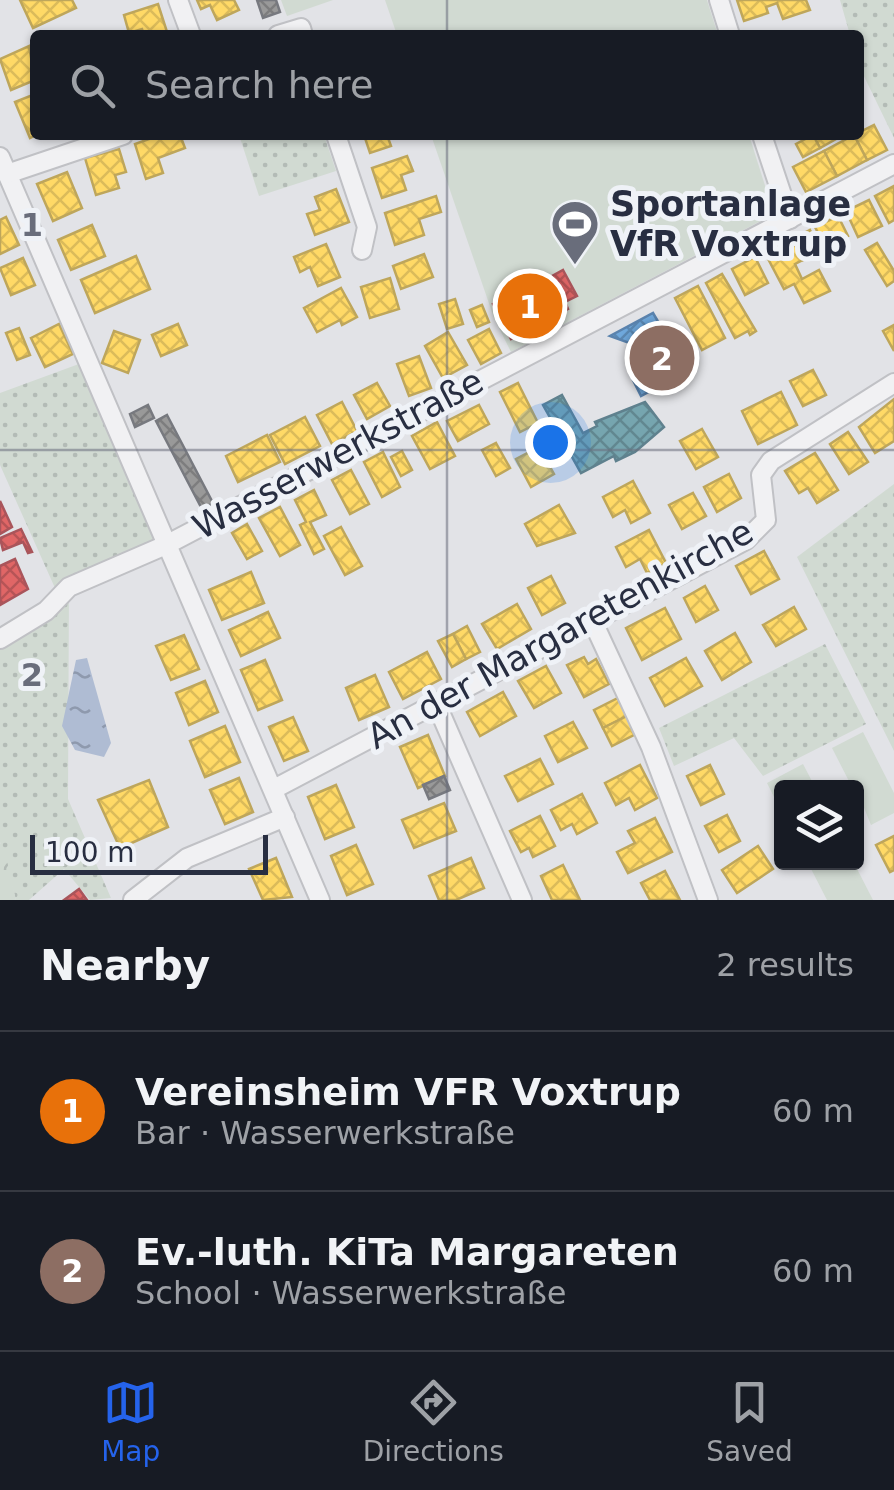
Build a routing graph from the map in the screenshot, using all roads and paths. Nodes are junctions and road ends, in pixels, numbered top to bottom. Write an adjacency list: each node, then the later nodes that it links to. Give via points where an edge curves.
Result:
1 (178, 0): 3 (street)
2 (718, 0): 4 (street)
3 (189, 30)
4 (728, 30)
5 (104, 140): 9 (street)
6 (338, 140): 11 (street, via 367,227)
7 (764, 140): 10 (street)
8 (894, 164): 10 (street, Wasserwerkstraße)
9 (4, 166): 13 (street)
10 (790, 219): 13 (street, Wasserwerkstraße)
11 (362, 250)
12 (894, 383): 14 (street, An der Margaretenkirche, via 771,461 761,475 768,508 758,532)
13 (166, 545): 15 (street, Wasserwerkstraße, via 69,587 46,611); 17 (street)
14 (593, 622): 16 (street, An der Margaretenkirche); 22 (street, via 640,719)
15 (0, 640)
16 (436, 703): 17 (street, An der Margaretenkirche); 21 (street)
17 (274, 789): 18 (street)
18 (285, 817): 19 (street, via 188,858); 20 (street)
19 (133, 900)
20 (320, 900)
21 (522, 900)
22 (708, 900)

